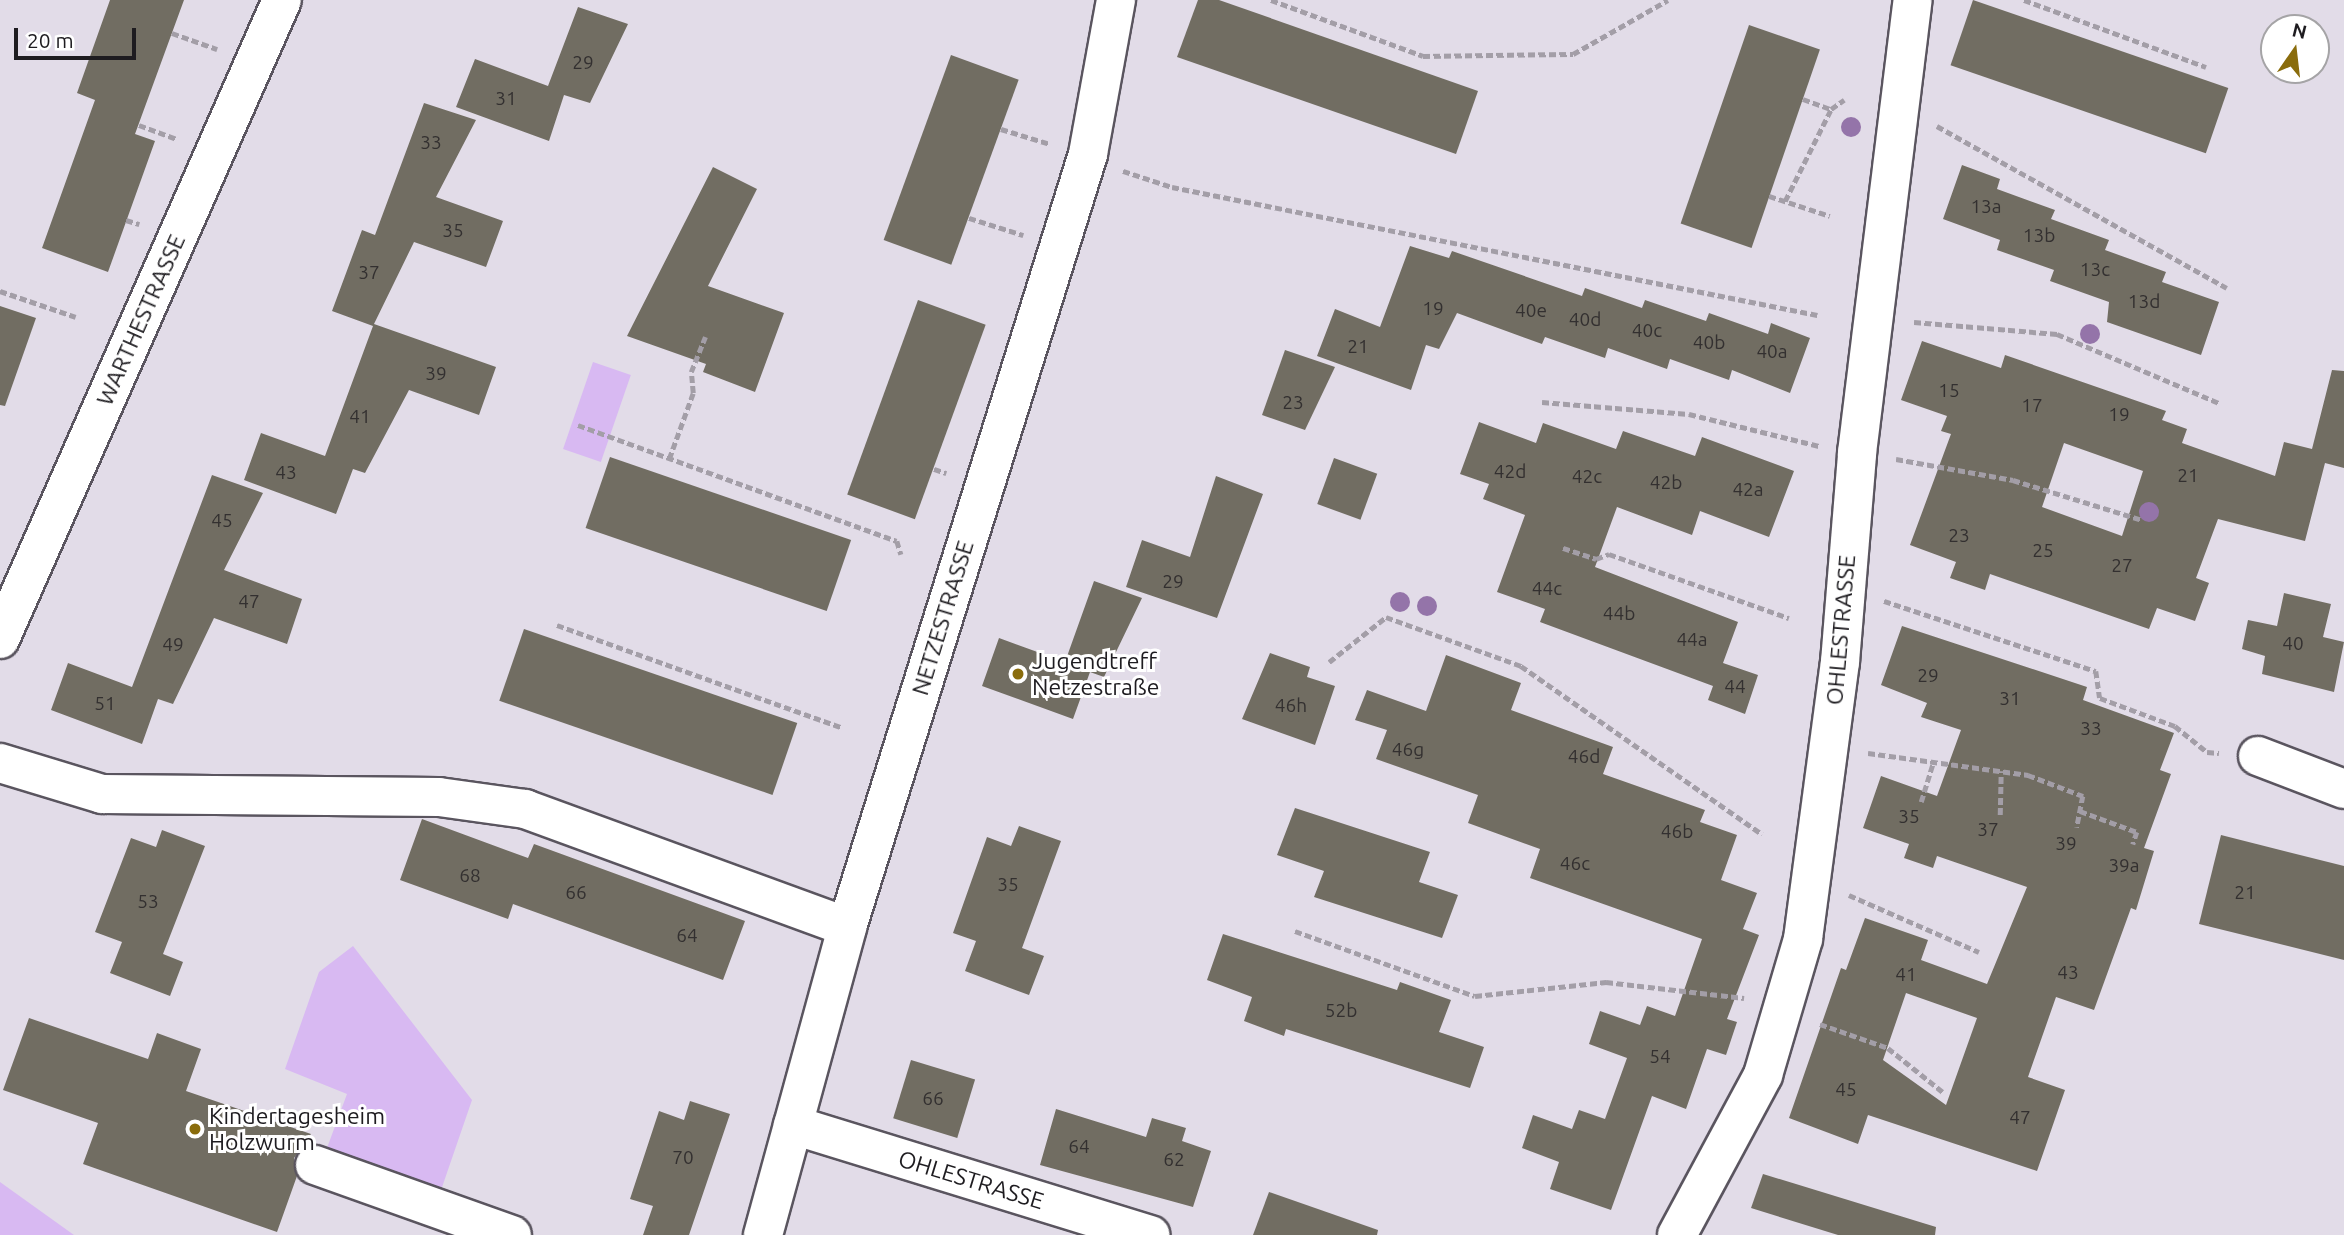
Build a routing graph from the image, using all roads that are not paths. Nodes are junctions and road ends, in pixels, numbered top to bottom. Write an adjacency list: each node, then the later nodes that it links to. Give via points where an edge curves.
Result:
1 (282, 0): 4 (street, WARTHESTRASSE)
2 (1116, 0): 8 (street, NETZESTRASSE, via 1088,155)
3 (1913, 0): 14 (street, OHLESTRASSE, via 1857,453 1839,674 1803,939 1763,1075)
4 (0, 639)
5 (2258, 756): 7 (street)
6 (0, 763): 8 (street, via 102,794 439,797 524,809)
7 (2344, 789)
8 (847, 927): 9 (street, NETZESTRASSE)
9 (793, 1125): 12 (street, NETZESTRASSE); 13 (street, OHLESTRASSE)
10 (315, 1165): 11 (street)
11 (512, 1235)
12 (763, 1235)
13 (1150, 1235)
14 (1677, 1235)

